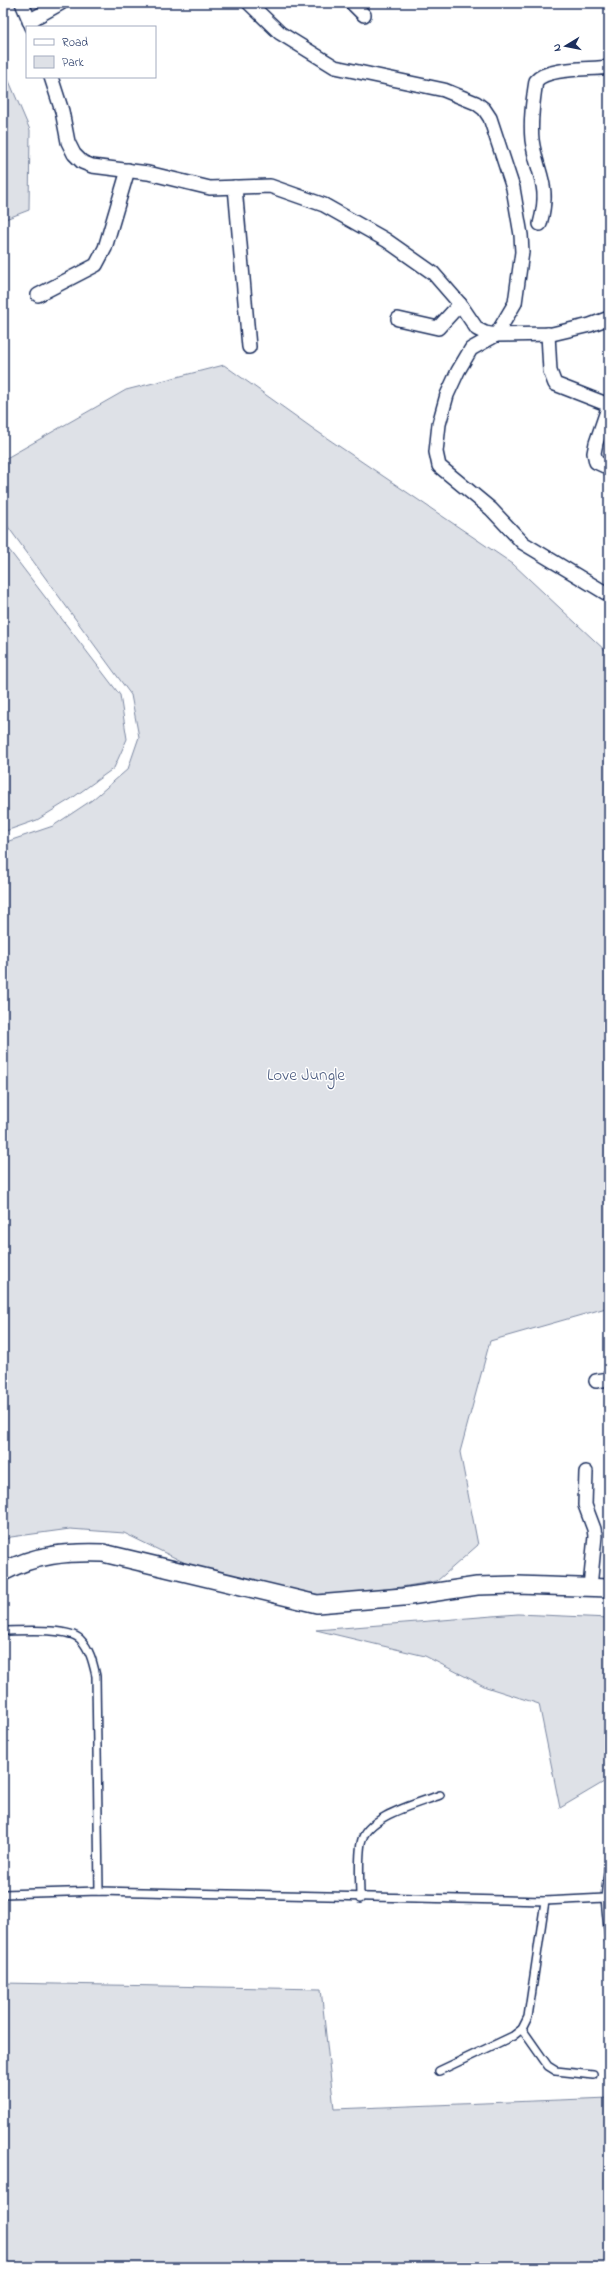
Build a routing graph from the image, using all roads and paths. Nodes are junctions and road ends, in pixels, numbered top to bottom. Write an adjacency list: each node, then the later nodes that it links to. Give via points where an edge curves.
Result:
1 (22, 3): 6 (street)
2 (61, 3): 6 (street)
3 (248, 3): 17 (street, via 280,33 334,67 444,90 484,109 498,139 514,188 522,252 515,303)
4 (352, 3): 5 (street)
5 (364, 14)
6 (31, 24)
7 (609, 67): 11 (street, via 557,72 536,81 531,125 545,196)
8 (51, 78): 9 (street, via 62,111 68,142 74,154 82,162 92,166)
9 (128, 170): 10 (street, via 210,188); 12 (street, via 105,248 96,264)
10 (235, 187): 13 (street, via 270,186 324,205 412,257 433,273); 18 (street)
11 (540, 224)
12 (38, 295)
13 (460, 304): 15 (street, via 438,328); 17 (street, via 478,329)
14 (609, 318): 16 (street, via 568,331)
15 (398, 319)
16 (548, 334): 17 (street); 19 (street, via 550,371 555,384)
17 (496, 335): 21 (street, via 471,349 447,395 439,424 436,452 439,466 491,509 523,543)
18 (248, 347)
19 (609, 405): 20 (street, via 594,453 596,462)
20 (609, 468)
21 (609, 595)
22 (586, 1472): 24 (street, via 584,1505 595,1536)
23 (3, 1572): 24 (street, via 42,1556 70,1552 103,1553 317,1604 403,1597 477,1586)
24 (590, 1587): 25 (street)
25 (609, 1588)
26 (3, 1631): 29 (lane, via 63,1632 79,1638 90,1652 96,1676)
27 (440, 1795): 31 (lane, via 375,1821 366,1831 361,1842)
28 (609, 1863): 32 (lane)
29 (99, 1891): 30 (lane); 31 (lane)
30 (3, 1894)
31 (360, 1898): 33 (lane)
32 (605, 1898): 33 (lane); 34 (lane)
33 (545, 1901): 35 (lane, via 528,2017)
34 (609, 1940)
35 (522, 2029): 36 (lane, via 513,2036); 37 (lane, via 548,2066 556,2071)
36 (439, 2070)
37 (593, 2075)

